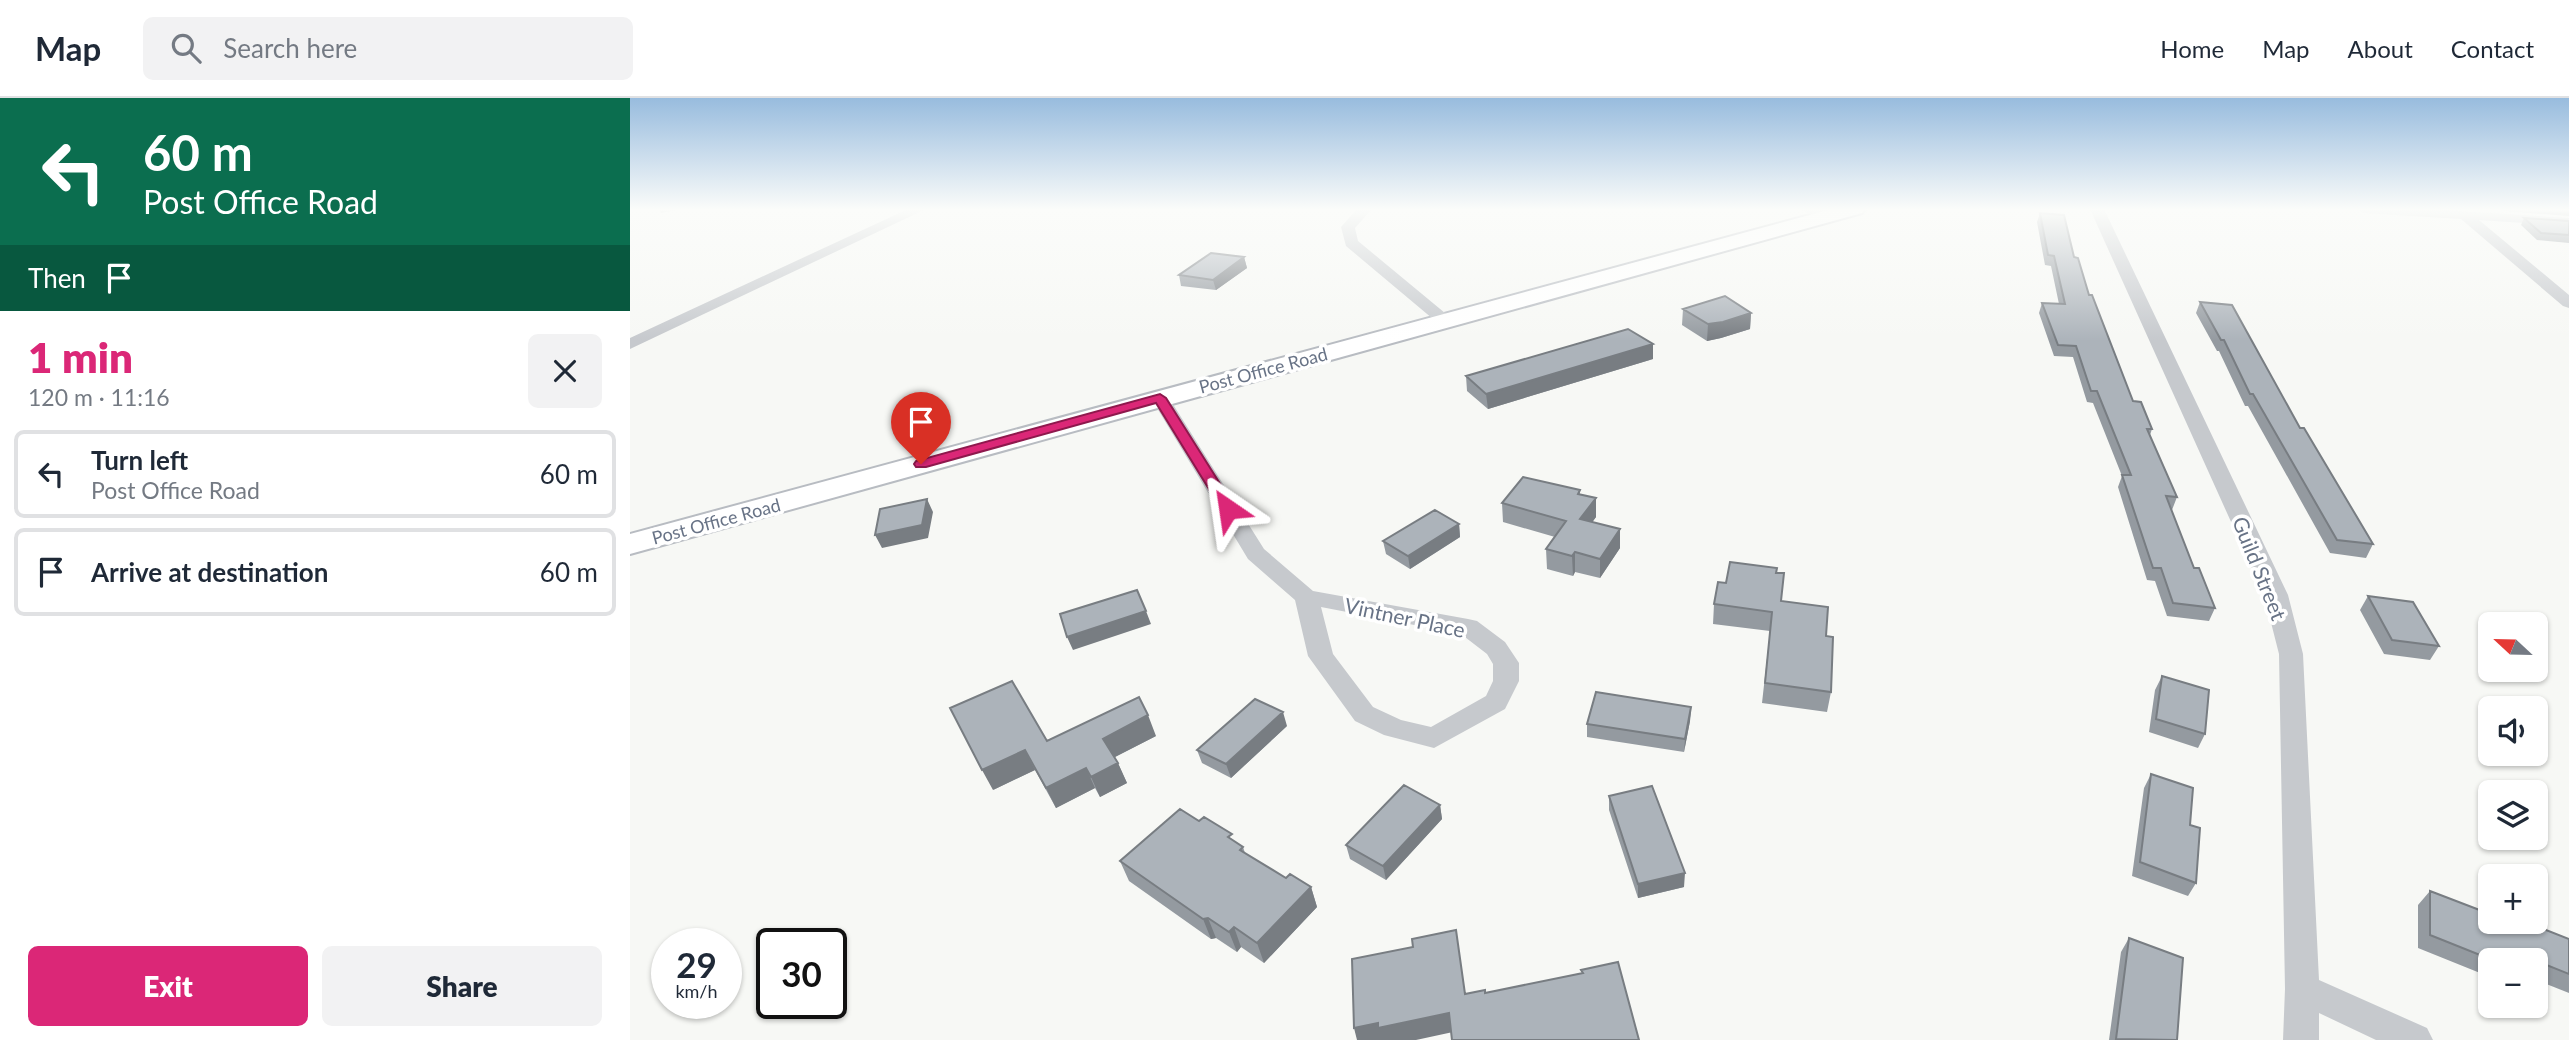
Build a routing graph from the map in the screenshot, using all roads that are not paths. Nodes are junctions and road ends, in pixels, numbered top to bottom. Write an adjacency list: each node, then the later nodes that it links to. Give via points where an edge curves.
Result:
1 (825, 253): 8 (street)
2 (1363, 253): 7 (street)
3 (1679, 253): 7 (street, Post Office Road)
4 (2117, 253): 12 (street, Guild Street, via 2276,595 2291,654)
5 (2509, 253): 6 (street)
6 (2569, 303)
7 (1445, 321): 9 (street, Post Office Road)
8 (630, 344)
9 (1160, 398): 10 (street, Post Office Road); 11 (street, via 1256,554)
10 (630, 544)
11 (1306, 597): 11 (street, Vintner Place, via 1321,656 1364,714 1394,728 1434,738 1496,702 1506,681 1506,663 1496,648 1468,627)
12 (2302, 989): 13 (street, Guild Street); 14 (street)
13 (2301, 1040)
14 (2415, 1040)

